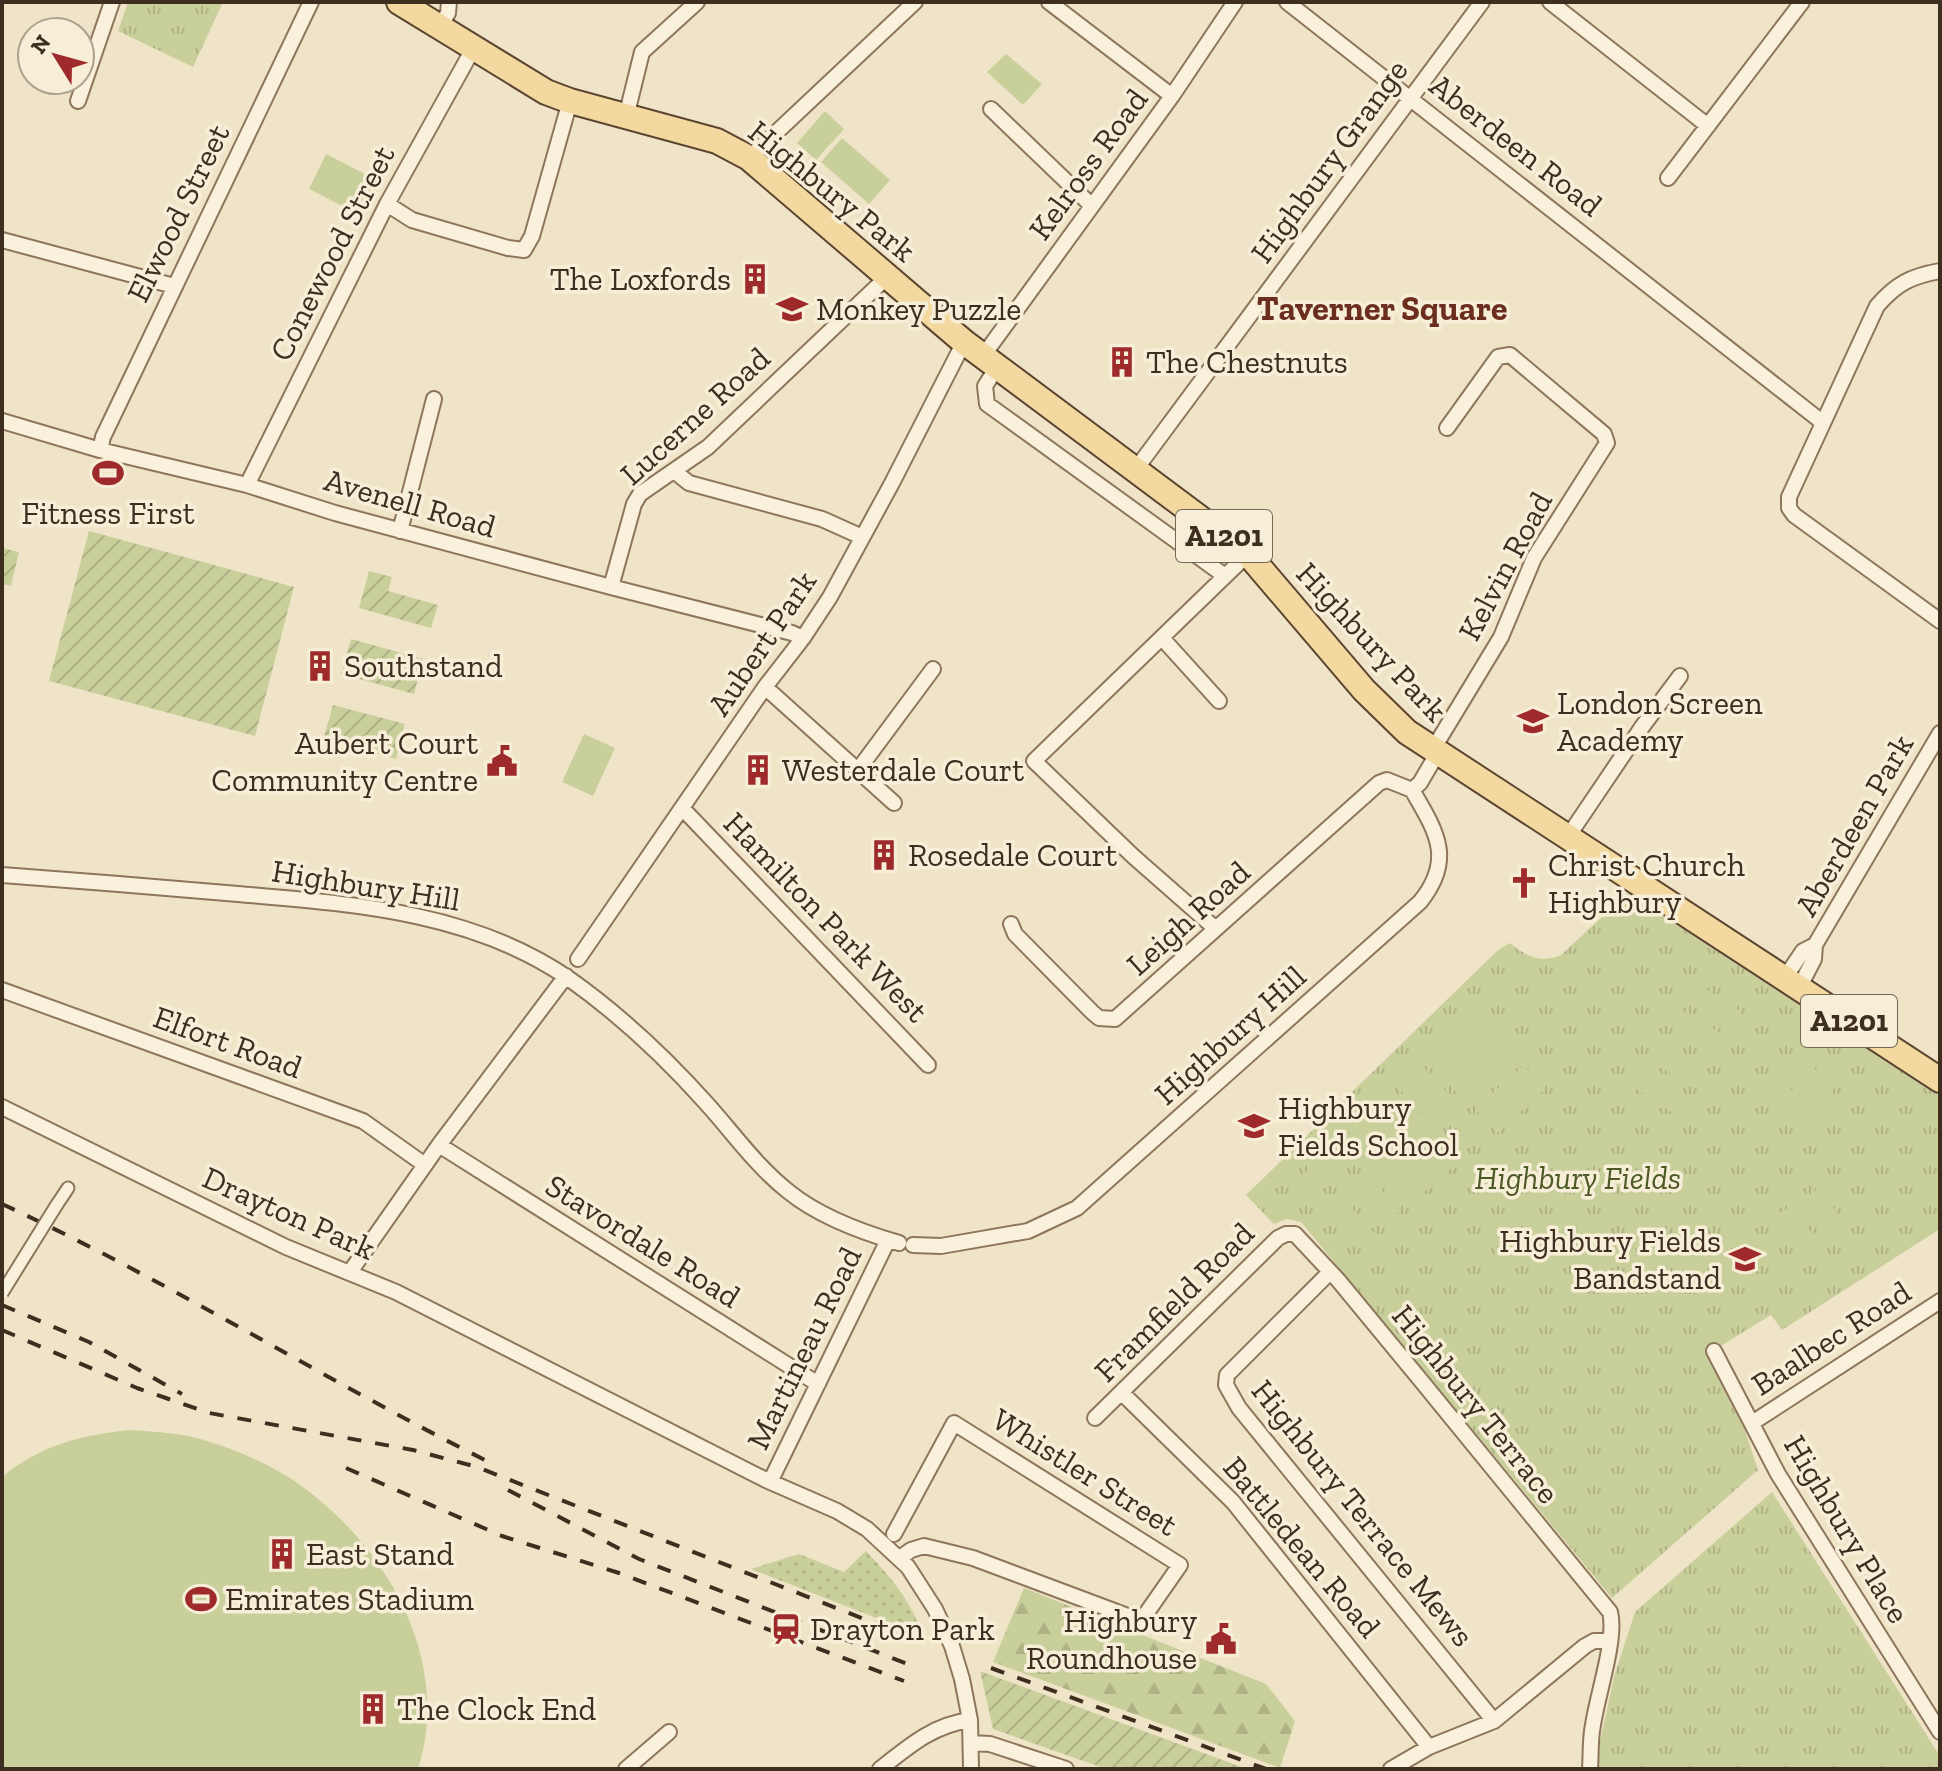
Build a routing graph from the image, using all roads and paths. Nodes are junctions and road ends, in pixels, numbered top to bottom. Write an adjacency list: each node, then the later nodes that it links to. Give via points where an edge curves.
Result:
1 (112, 2): 18 (street)
2 (311, 2): 30 (street, Elwood Street)
3 (399, 2): 14 (main road, A1201)
4 (449, 2): 14 (street)
5 (697, 2): 21 (street, via 642,52)
6 (915, 2): 23 (street)
7 (1049, 2): 16 (street)
8 (1235, 2): 16 (street, Kelross Road)
9 (1287, 2): 17 (street, Aberdeen Road)
10 (1482, 2): 17 (street, Highbury Grange)
11 (1550, 2): 13 (street)
12 (1802, 2): 22 (street)
13 (1568, 7): 22 (street)
14 (439, 28): 15 (main road, A1201)
15 (473, 49): 19 (main road, Highbury Park / A1201); 25 (street, Conewood Street)
16 (1172, 96): 26 (street, Kelross Road)
17 (1410, 99): 34 (street, Aberdeen Road); 37 (street, Highbury Grange)
18 (78, 101)
19 (570, 101): 21 (main road, Highbury Park / A1201); 25 (street, via 526,252 412,220)
20 (991, 109): 26 (street)
21 (626, 117): 23 (main road, Highbury Park / A1201, via 717,141)
22 (1708, 126): 24 (street)
23 (749, 158): 29 (main road, Highbury Park / A1201)
24 (1668, 178)
25 (387, 204): 39 (street, Conewood Street)
26 (1092, 206): 31 (street, Kelross Road)
27 (2, 240): 30 (street)
28 (1940, 271): 34 (street, via 1894,287 1877,306)
29 (888, 276): 31 (main road, Highbury Park / A1201); 38 (street, Lucerne Road, via 708,447)
30 (174, 286): 36 (street, Elwood Street)
31 (981, 355): 37 (main road, Highbury Park / A1201); 41 (street, Aubert Park); 43 (street, via 987,404)
32 (434, 399): 40 (street)
33 (2, 421): 36 (street, Avenell Road)
34 (1822, 422): 45 (street, via 1789,508)
35 (1447, 428): 53 (street, Kelvin Road, via 1498,357 1510,355 1604,434 1607,443 1534,558 1501,637)
36 (100, 450): 39 (street, Avenell Road)
37 (1136, 469): 42 (main road, Highbury Park / A1201)
38 (674, 471): 41 (street, via 689,483 822,519); 44 (street, Lucerne Road, via 634,504)
39 (247, 485): 40 (street, Avenell Road)
40 (400, 531): 44 (street, Avenell Road)
41 (862, 537): 46 (street, Aubert Park)
42 (1248, 554): 43 (street); 53 (main road, Highbury Park / A1201, via 1364,690)
43 (1225, 576): 47 (street)
44 (611, 587): 46 (street, Avenell Road)
45 (1940, 621)
46 (803, 638): 50 (street, Aubert Park)
47 (1162, 638): 51 (street); 61 (street, via 1034,761)
48 (933, 669): 54 (street)
49 (1680, 676): 58 (street)
50 (765, 687): 54 (street); 57 (street, Aubert Park)
51 (1219, 701)
52 (1940, 733): 64 (street, Aberdeen Park, via 1815,945 1803,951)
53 (1434, 752): 55 (street); 58 (main road, A1201)
54 (858, 770): 56 (street)
55 (1412, 790): 61 (street, Leigh Road, via 1387,780 1379,783); 73 (street, Highbury Hill, via 1440,847 1436,877 1420,902 1077,1208 1028,1231 941,1246)
56 (894, 803)
57 (683, 809): 62 (street, Aubert Park); 66 (street, Hamilton Park West)
58 (1567, 838): 64 (main road, A1201)
59 (2, 875): 63 (street, Highbury Hill, via 369,906 480,932)
60 (1011, 924): 61 (street, Leigh Road, via 1092,1012 1107,1020 1122,1015)
61 (1216, 929)
62 (578, 959)
63 (566, 976): 69 (street); 73 (street, Highbury Hill, via 666,1060 759,1166 790,1193 834,1219)
64 (1791, 984): 67 (main road, A1201)
65 (2, 990): 70 (street, Elfort Road, via 363,1121)
66 (928, 1065)
67 (1940, 1080)
68 (2, 1107): 74 (street, Drayton Park, via 286,1247)
69 (439, 1145): 70 (street); 79 (street, Stavordale Road)
70 (425, 1165): 74 (street)
71 (68, 1188): 76 (street, bridge)
72 (1295, 1234): 75 (street, Highbury Terrace); 80 (street, Framfield Road, via 1278,1238)
73 (900, 1242): 79 (street, Martineau Road)
74 (350, 1272): 83 (street, Drayton Park)
75 (1329, 1273): 86 (street, Highbury Terrace, via 1610,1612); 88 (street, Highbury Terrace Mews, via 1227,1375 1226,1385 1239,1408)
76 (2, 1293)
77 (1940, 1301): 82 (street, Baalbec Road)
78 (1714, 1351): 82 (street, Highbury Place)
79 (818, 1384): 83 (street, Martineau Road)
80 (1122, 1393): 81 (street, Framfield Road); 92 (street, Battledean Road, via 1233,1502)
81 (1095, 1418)
82 (1752, 1423): 90 (street, Highbury Place, via 1778,1474)
83 (770, 1482): 85 (street, Drayton Park, via 853,1520)
84 (894, 1534): 85 (street, Whistler Street, via 954,1423 1180,1565 1141,1621 973,1558 924,1546)
85 (900, 1558): 87 (street, Drayton Park, via 928,1596 952,1646)
86 (1610, 1641): 88 (street, via 1594,1641 1572,1656); 98 (street, via 1592,1728)
87 (970, 1720): 91 (street, Drayton Park); 94 (street, via 936,1728)
88 (1494, 1721): 92 (street)
89 (669, 1732): 93 (street)
90 (1940, 1732)
91 (971, 1743): 95 (street, Drayton Park); 96 (street)
92 (1429, 1747): 97 (street)
93 (626, 1769)
94 (880, 1769)
95 (971, 1769)
96 (1066, 1769)
97 (1391, 1769)
98 (1590, 1769)

